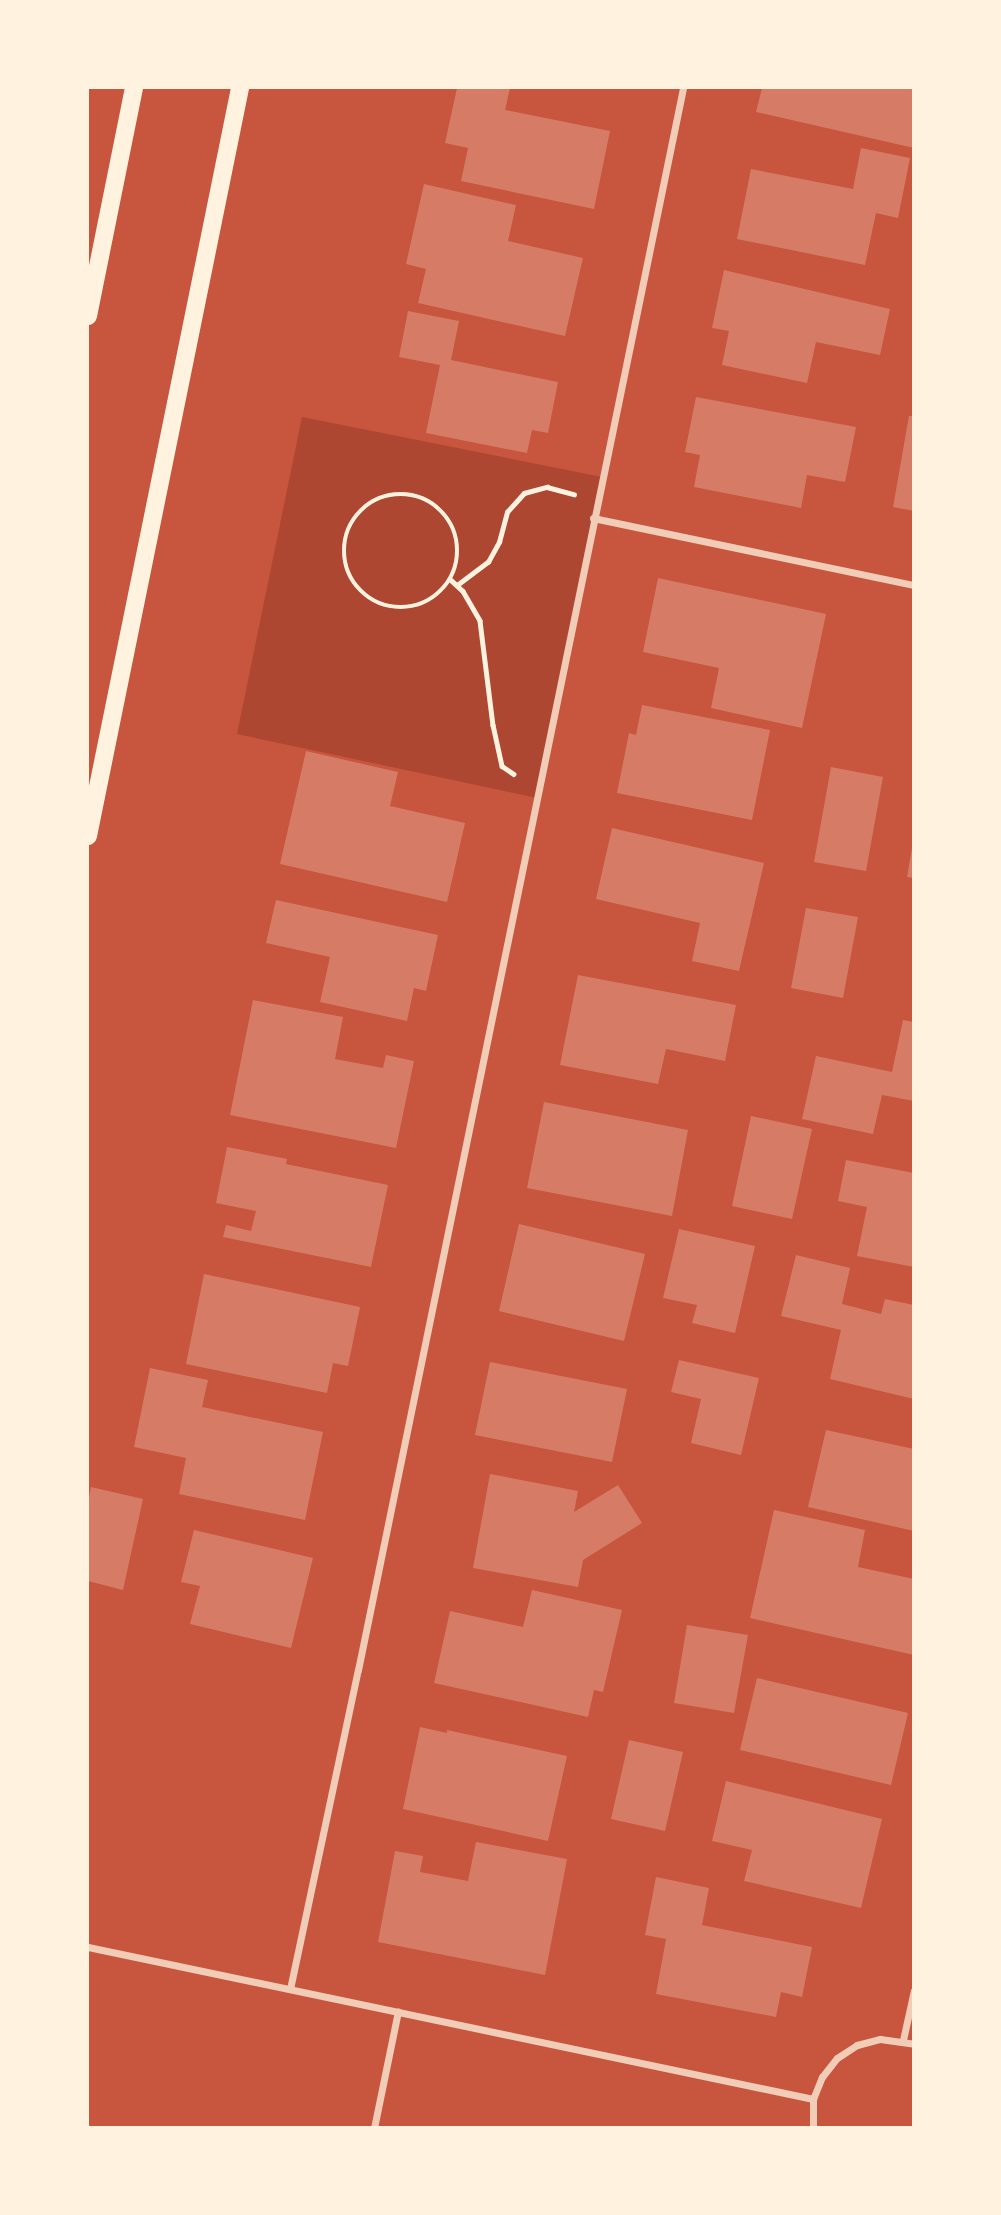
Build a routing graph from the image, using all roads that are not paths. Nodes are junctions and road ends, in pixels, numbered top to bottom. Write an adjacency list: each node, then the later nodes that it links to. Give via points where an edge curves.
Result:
1 (134, 88): 4 (main road)
2 (240, 88): 7 (main road)
3 (683, 88): 5 (street)
4 (88, 316)
5 (593, 518): 6 (street); 9 (street)
6 (914, 585)
7 (88, 836)
8 (88, 1947): 9 (street)
9 (290, 1989): 11 (street)
10 (914, 1990): 12 (street)
11 (398, 2011): 14 (street); 15 (street)
12 (903, 2040): 13 (street); 14 (street, via 857,2045 836,2058)
13 (914, 2044)
14 (813, 2099): 16 (street)
15 (374, 2127)
16 (813, 2127)

